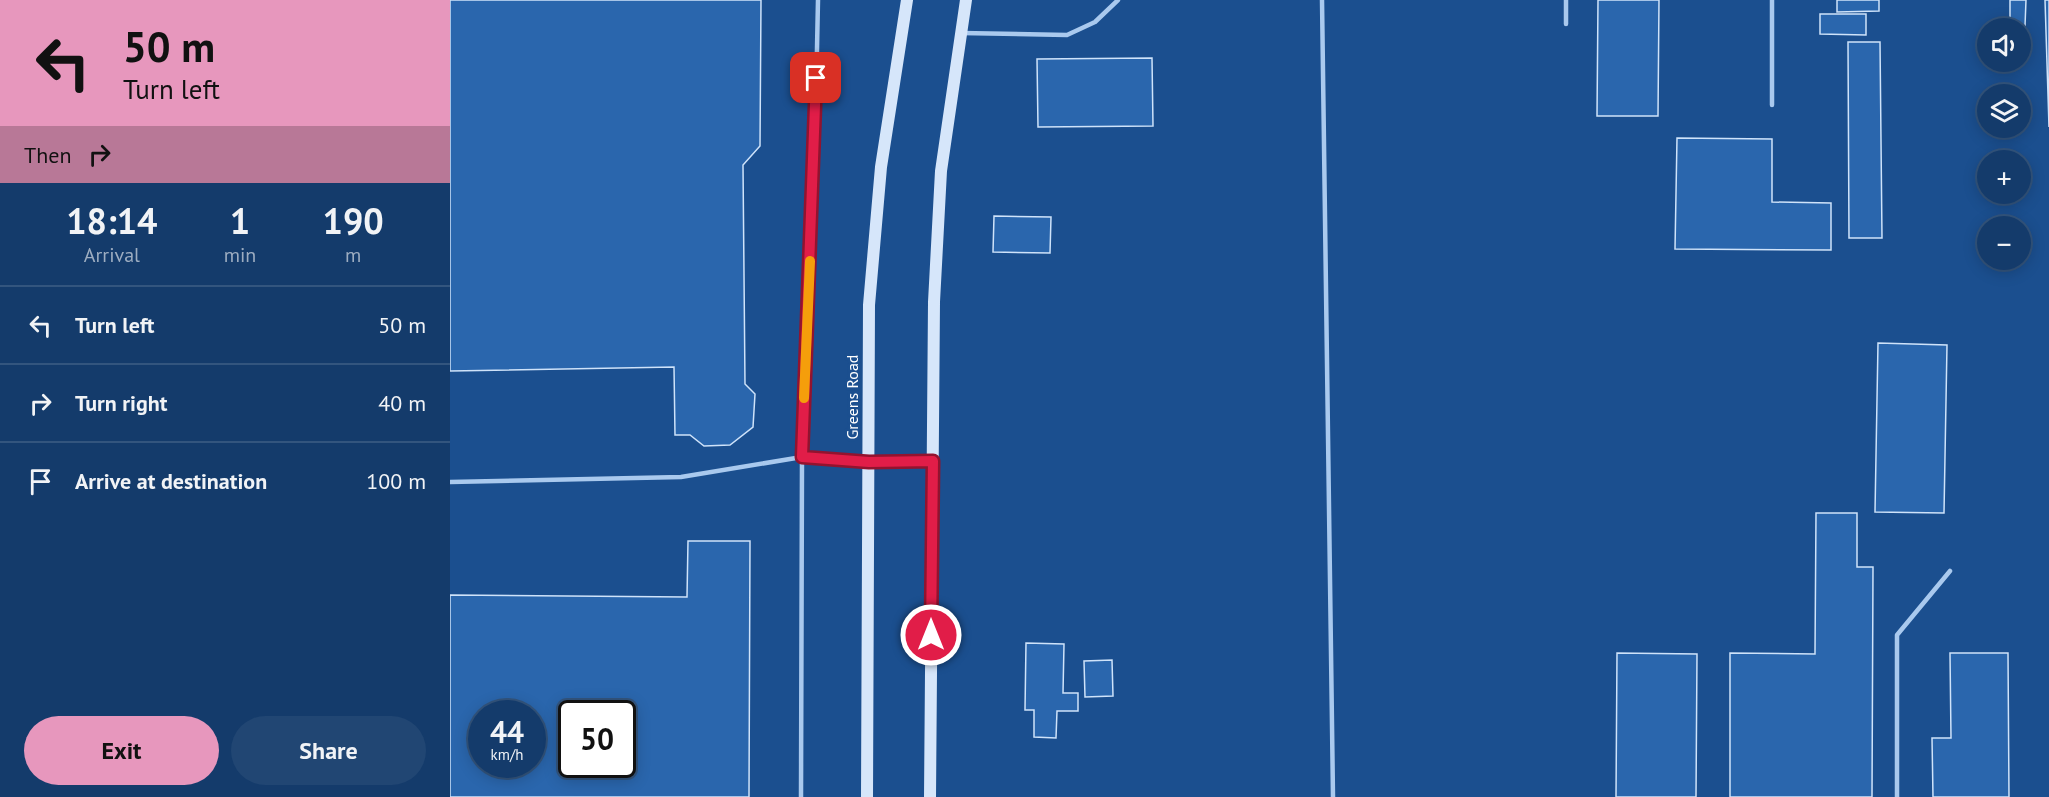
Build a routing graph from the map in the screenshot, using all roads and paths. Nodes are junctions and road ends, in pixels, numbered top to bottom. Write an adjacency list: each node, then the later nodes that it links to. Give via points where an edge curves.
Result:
1 (818, 0): 11 (lane)
2 (907, 0): 13 (main road, Greens Road, via 881,166 869,304)
3 (966, 0): 9 (main road)
4 (1118, 0): 9 (lane, via 1095,22 1067,35)
5 (1322, 0): 19 (lane)
6 (1566, 0): 8 (lane)
7 (1772, 0): 10 (lane)
8 (1566, 24)
9 (961, 33): 12 (main road, via 941,171 934,302)
10 (1772, 105)
11 (802, 457): 13 (lane); 14 (lane, via 681,477); 16 (lane)
12 (933, 461): 13 (main road); 18 (main road)
13 (869, 462): 17 (main road, Greens Road)
14 (450, 482)
15 (1950, 571): 20 (lane, via 1897,635)
16 (801, 797)
17 (867, 797)
18 (930, 797)
19 (1334, 797)
20 (1897, 797)

